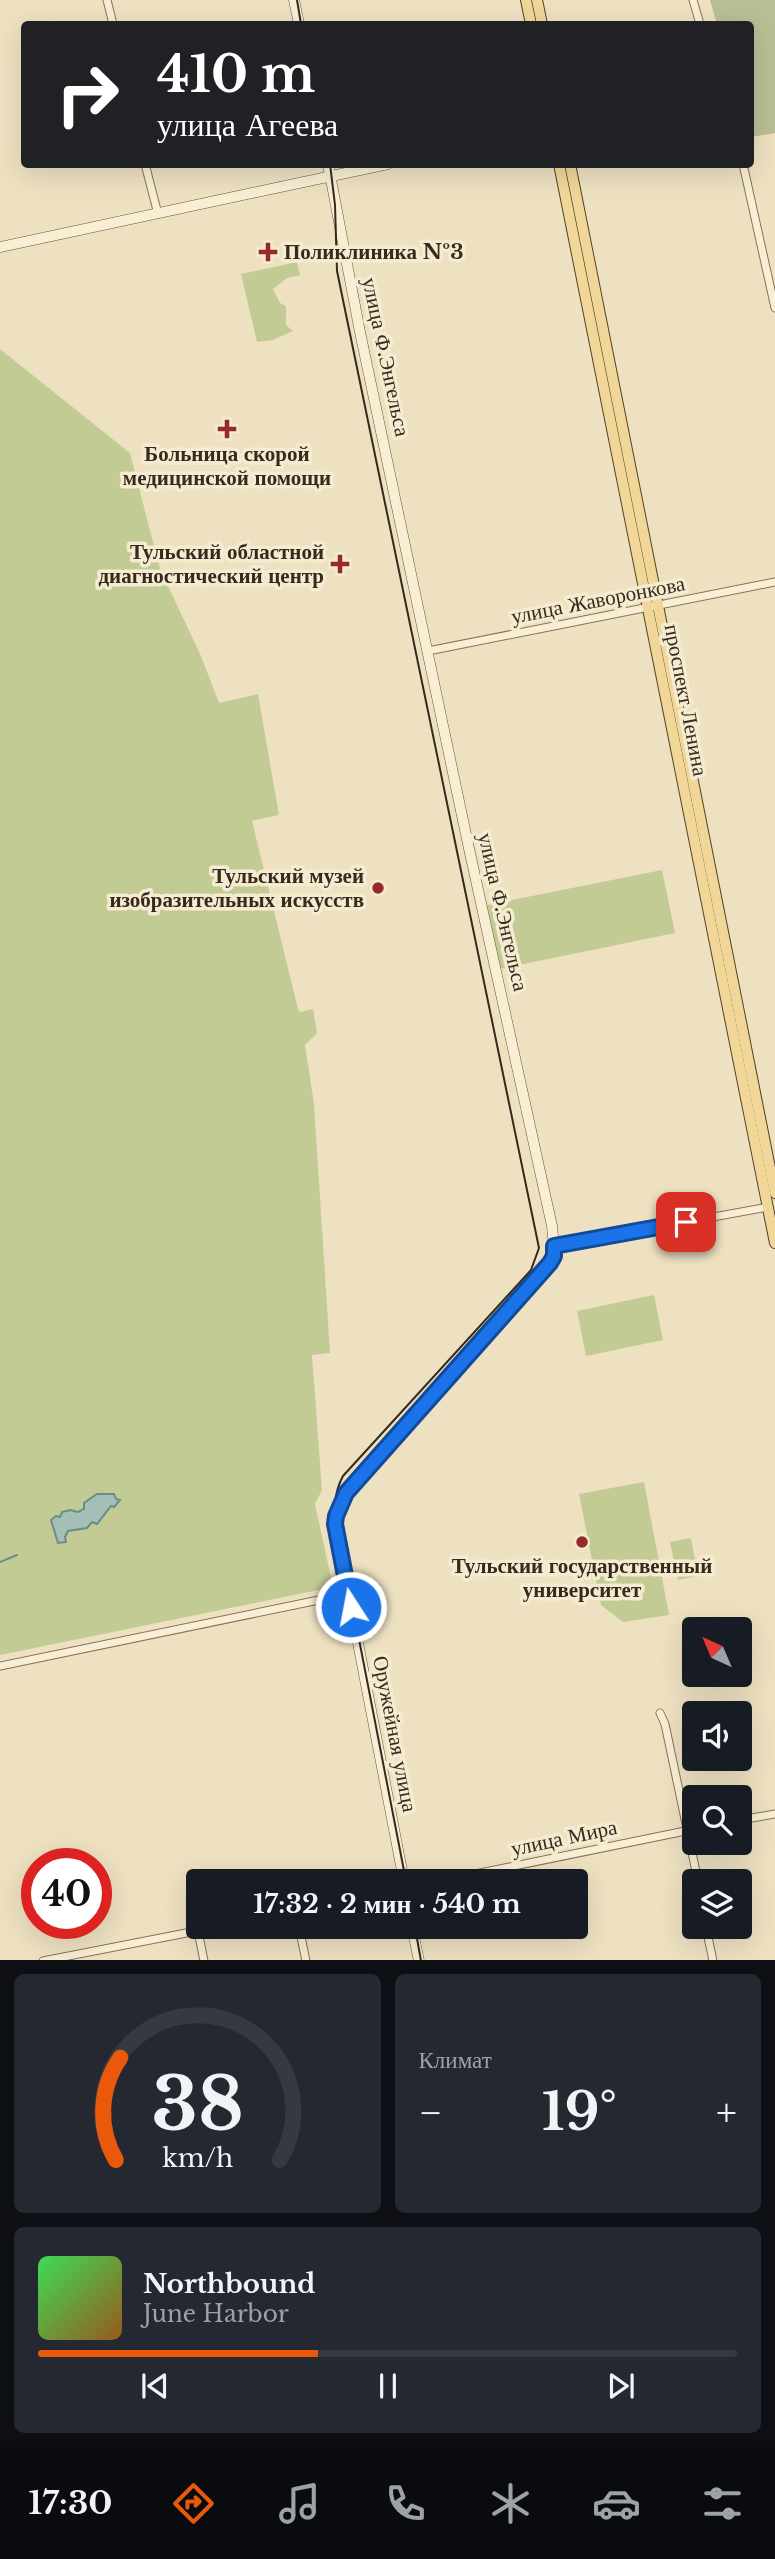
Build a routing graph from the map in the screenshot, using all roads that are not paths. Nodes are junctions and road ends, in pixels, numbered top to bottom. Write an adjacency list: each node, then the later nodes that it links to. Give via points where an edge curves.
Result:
1 (107, 0): 6 (street)
2 (294, 0): 7 (street)
3 (526, 0): 8 (main road)
4 (537, 0): 9 (main road)
5 (693, 0): 10 (street)
6 (112, 21)
7 (298, 21)
8 (530, 21)
9 (541, 21)
10 (699, 21)
11 (146, 168): 18 (street)
12 (329, 168): 17 (street, улица Ф.Энгельса)
13 (370, 168): 17 (street)
14 (560, 168): 22 (main road, проспект Ленина)
15 (571, 168): 22 (main road, проспект Ленина, via 609,348)
16 (744, 168): 20 (street)
17 (330, 177): 18 (street); 23 (street, улица Ф.Энгельса)
18 (158, 214): 19 (street)
19 (0, 247)
20 (775, 308)
21 (775, 582): 22 (street, улица Жаворонкова)
22 (653, 607): 23 (street, улица Жаворонкова); 24 (main road, проспект Ленина); 25 (main road, проспект Ленина)
23 (428, 651): 27 (street, улица Ф.Энгельса)
24 (775, 1194)
25 (771, 1207): 26 (main road, проспект Ленина); 27 (street)
26 (775, 1243)
27 (554, 1246): 28 (street, via 550,1263 346,1493 335,1524)
28 (348, 1594): 29 (street); 35 (street, Оружейная улица)
29 (0, 1666)
30 (660, 1713): 31 (street)
31 (682, 1793)
32 (775, 1814): 33 (street)
33 (752, 1818)
34 (682, 1832): 36 (street, улица Мира)
35 (402, 1869)
36 (500, 1869)
37 (186, 1933): 42 (street)
38 (200, 1939): 45 (street)
39 (301, 1939): 46 (street)
40 (414, 1939): 47 (street)
41 (708, 1939): 48 (street)
42 (98, 1950): 43 (street); 44 (street)
43 (48, 1960)
44 (100, 1960)
45 (204, 1960)
46 (306, 1960)
47 (419, 1960)
48 (713, 1960)

